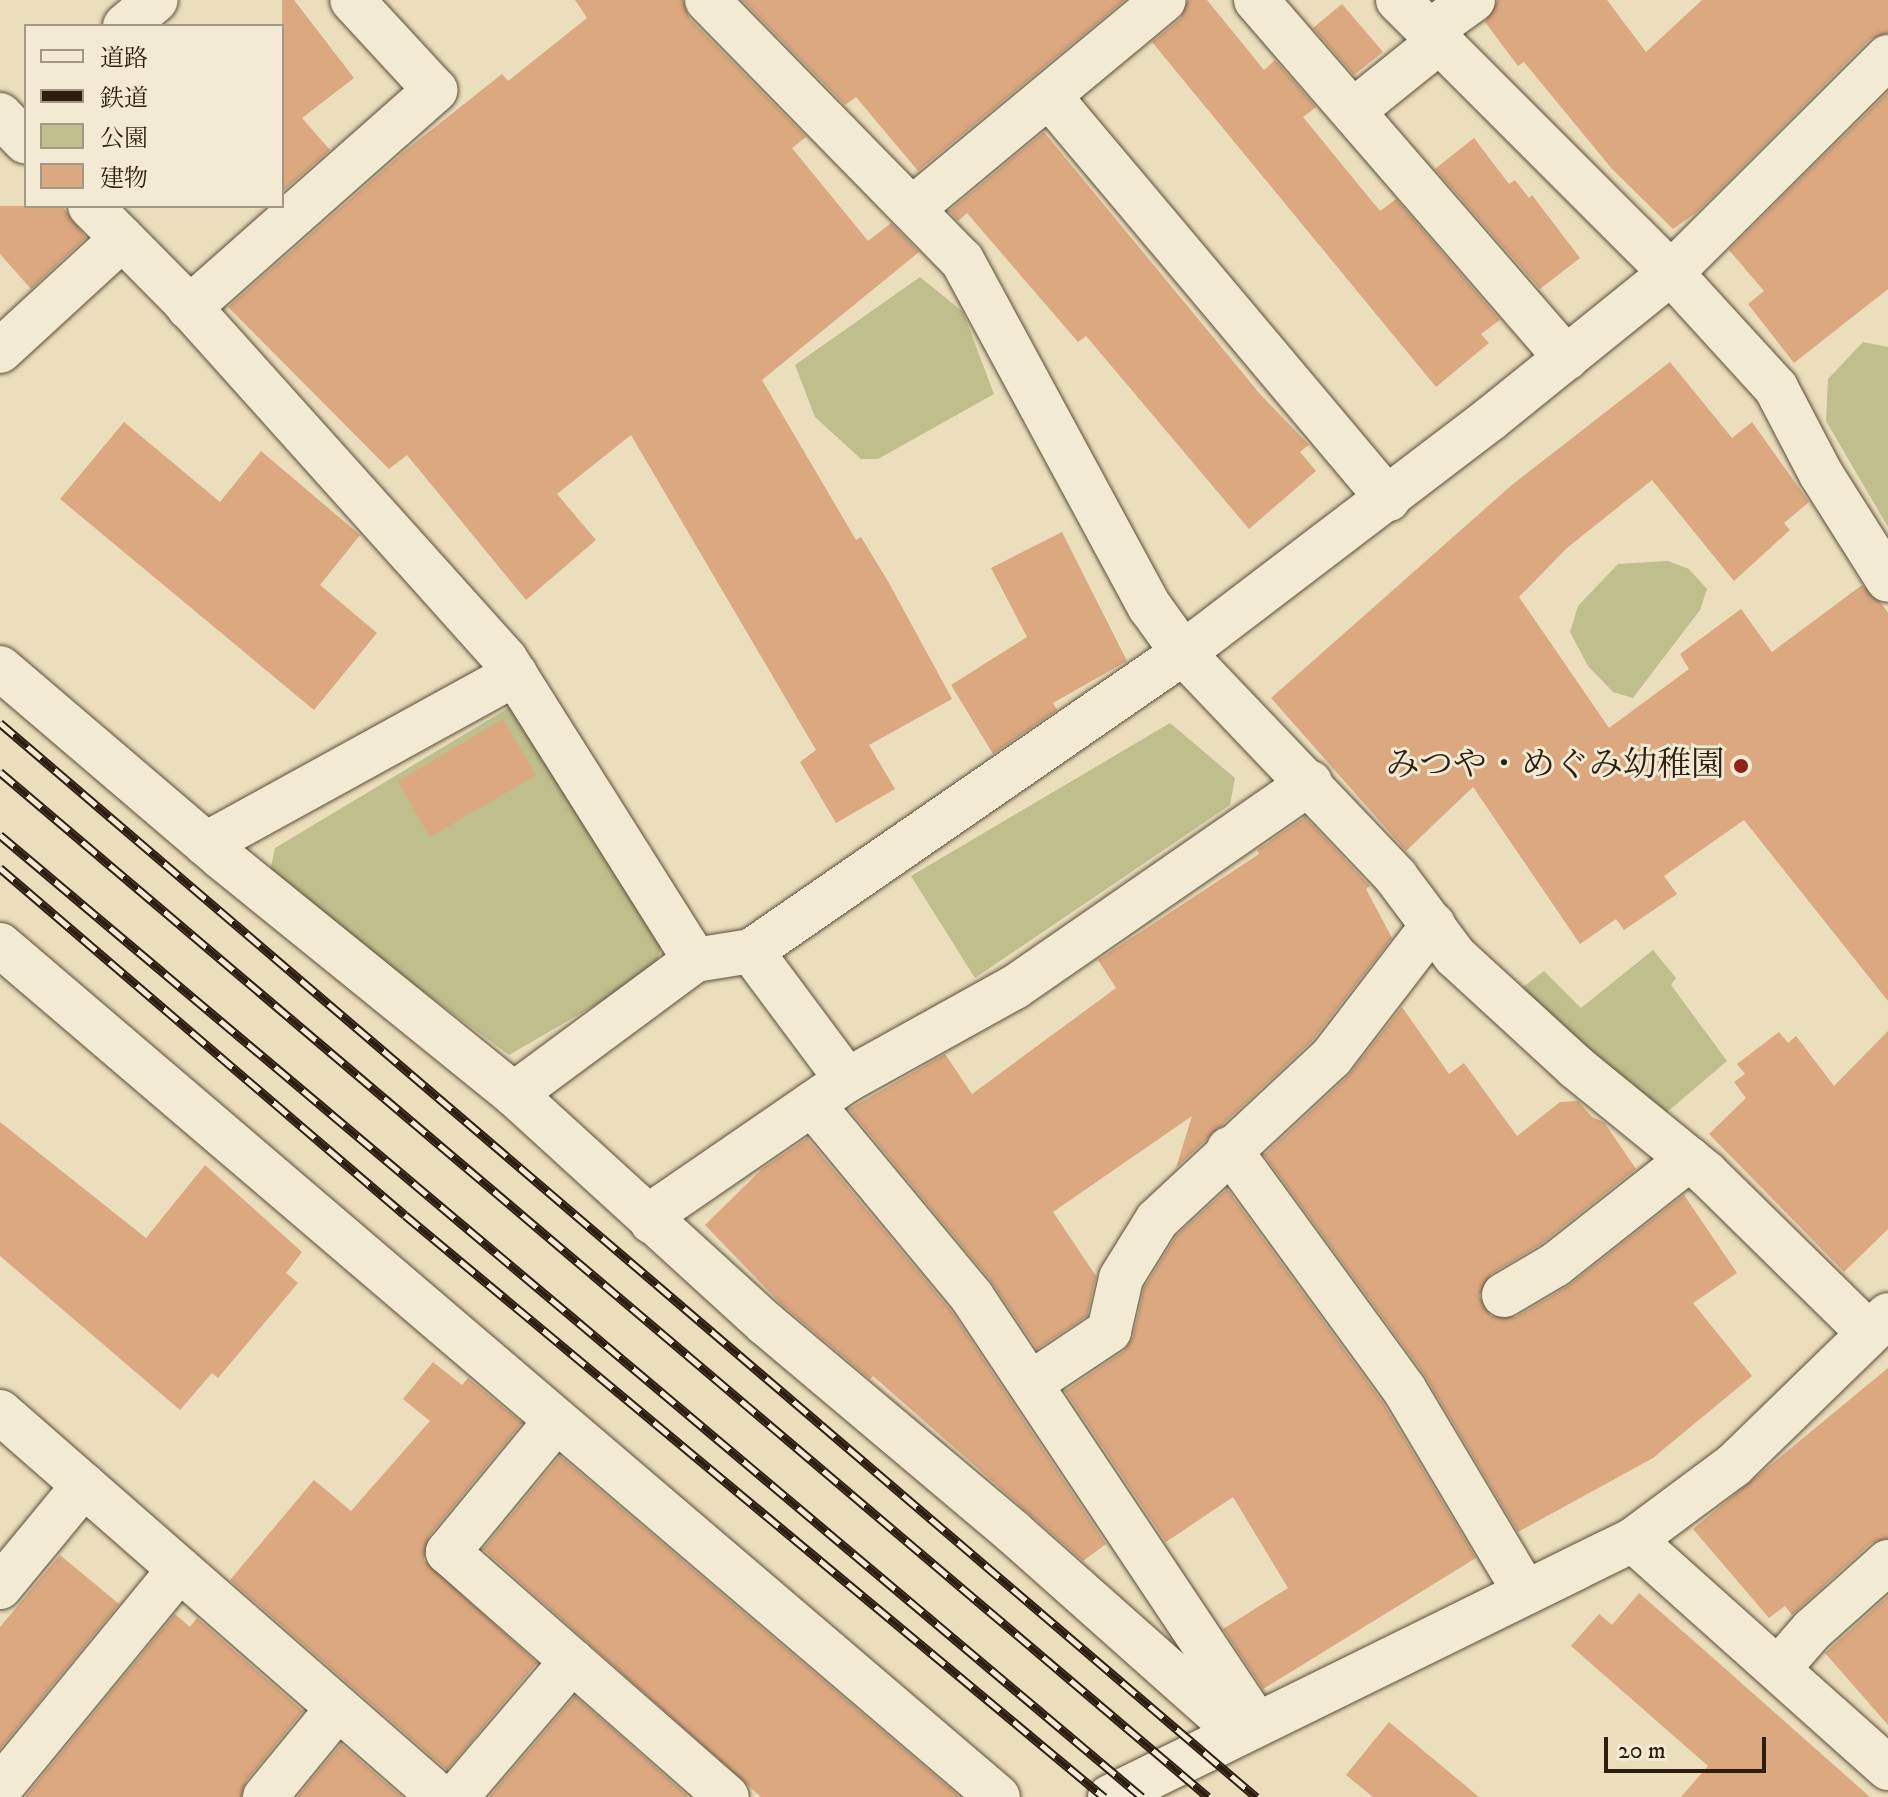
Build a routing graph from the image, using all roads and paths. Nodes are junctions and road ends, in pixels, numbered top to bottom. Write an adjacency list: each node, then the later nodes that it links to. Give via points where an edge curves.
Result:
1 (156, 0): 8 (street)
2 (352, 0): 17 (street, via 435,90)
3 (707, 0): 14 (street)
4 (1164, 0): 11 (street)
5 (1256, 0): 12 (street)
6 (1398, 0): 9 (street)
7 (1473, 0): 9 (street)
8 (127, 24)
9 (1435, 36): 12 (street); 16 (street)
10 (1888, 57): 16 (street)
11 (1049, 96): 14 (street); 20 (street)
12 (1353, 111): 19 (street)
13 (92, 208): 15 (street)
14 (912, 209): 22 (street, via 962,260 1150,607)
15 (122, 239): 17 (street); 18 (street)
16 (1671, 273): 19 (street); 21 (street, via 1776,388 1821,474)
17 (189, 308): 24 (street)
18 (0, 351)
19 (1566, 358): 20 (street)
20 (1388, 499): 22 (street)
21 (1888, 580)
22 (1183, 653): 25 (street, via 1260,738); 29 (street)
23 (0, 668): 26 (street)
24 (515, 674): 26 (street); 30 (street)
25 (1310, 783): 27 (street); 32 (street, via 1015,987)
26 (206, 844): 33 (street)
27 (1433, 925): 34 (street, via 1331,1058); 35 (street, via 1455,956 1565,1057)
28 (0, 945): 31 (street)
29 (751, 951): 30 (street); 32 (street)
30 (695, 960): 33 (street)
31 (17, 984): 41 (street)
32 (830, 1092): 36 (street, via 665,1205); 39 (street)
33 (514, 1094): 36 (street)
34 (1229, 1149): 39 (street, via 1157,1220 1121,1278 1109,1331); 47 (street, via 1404,1389)
35 (1689, 1159): 37 (street, via 1555,1265); 38 (street)
36 (652, 1222): 51 (street)
37 (1504, 1295)
38 (1877, 1323): 43 (street, via 1734,1465)
39 (1031, 1383): 51 (street)
40 (0, 1412): 42 (street)
41 (556, 1421): 48 (street, via 448,1552); 58 (street)
42 (84, 1485): 45 (street); 46 (street)
43 (1633, 1540): 47 (street); 49 (street)
44 (1888, 1562): 49 (street, via 1812,1630)
45 (180, 1569): 50 (street); 53 (street)
46 (0, 1587)
47 (1525, 1592): 51 (street)
48 (572, 1661): 56 (street); 57 (street)
49 (1778, 1669): 52 (street)
50 (338, 1708): 54 (street); 55 (street)
51 (1247, 1728): 59 (street)
52 (1888, 1768)
53 (0, 1788)
54 (265, 1797)
55 (440, 1797)
56 (456, 1797)
57 (727, 1797)
58 (998, 1797)
59 (1110, 1797)

